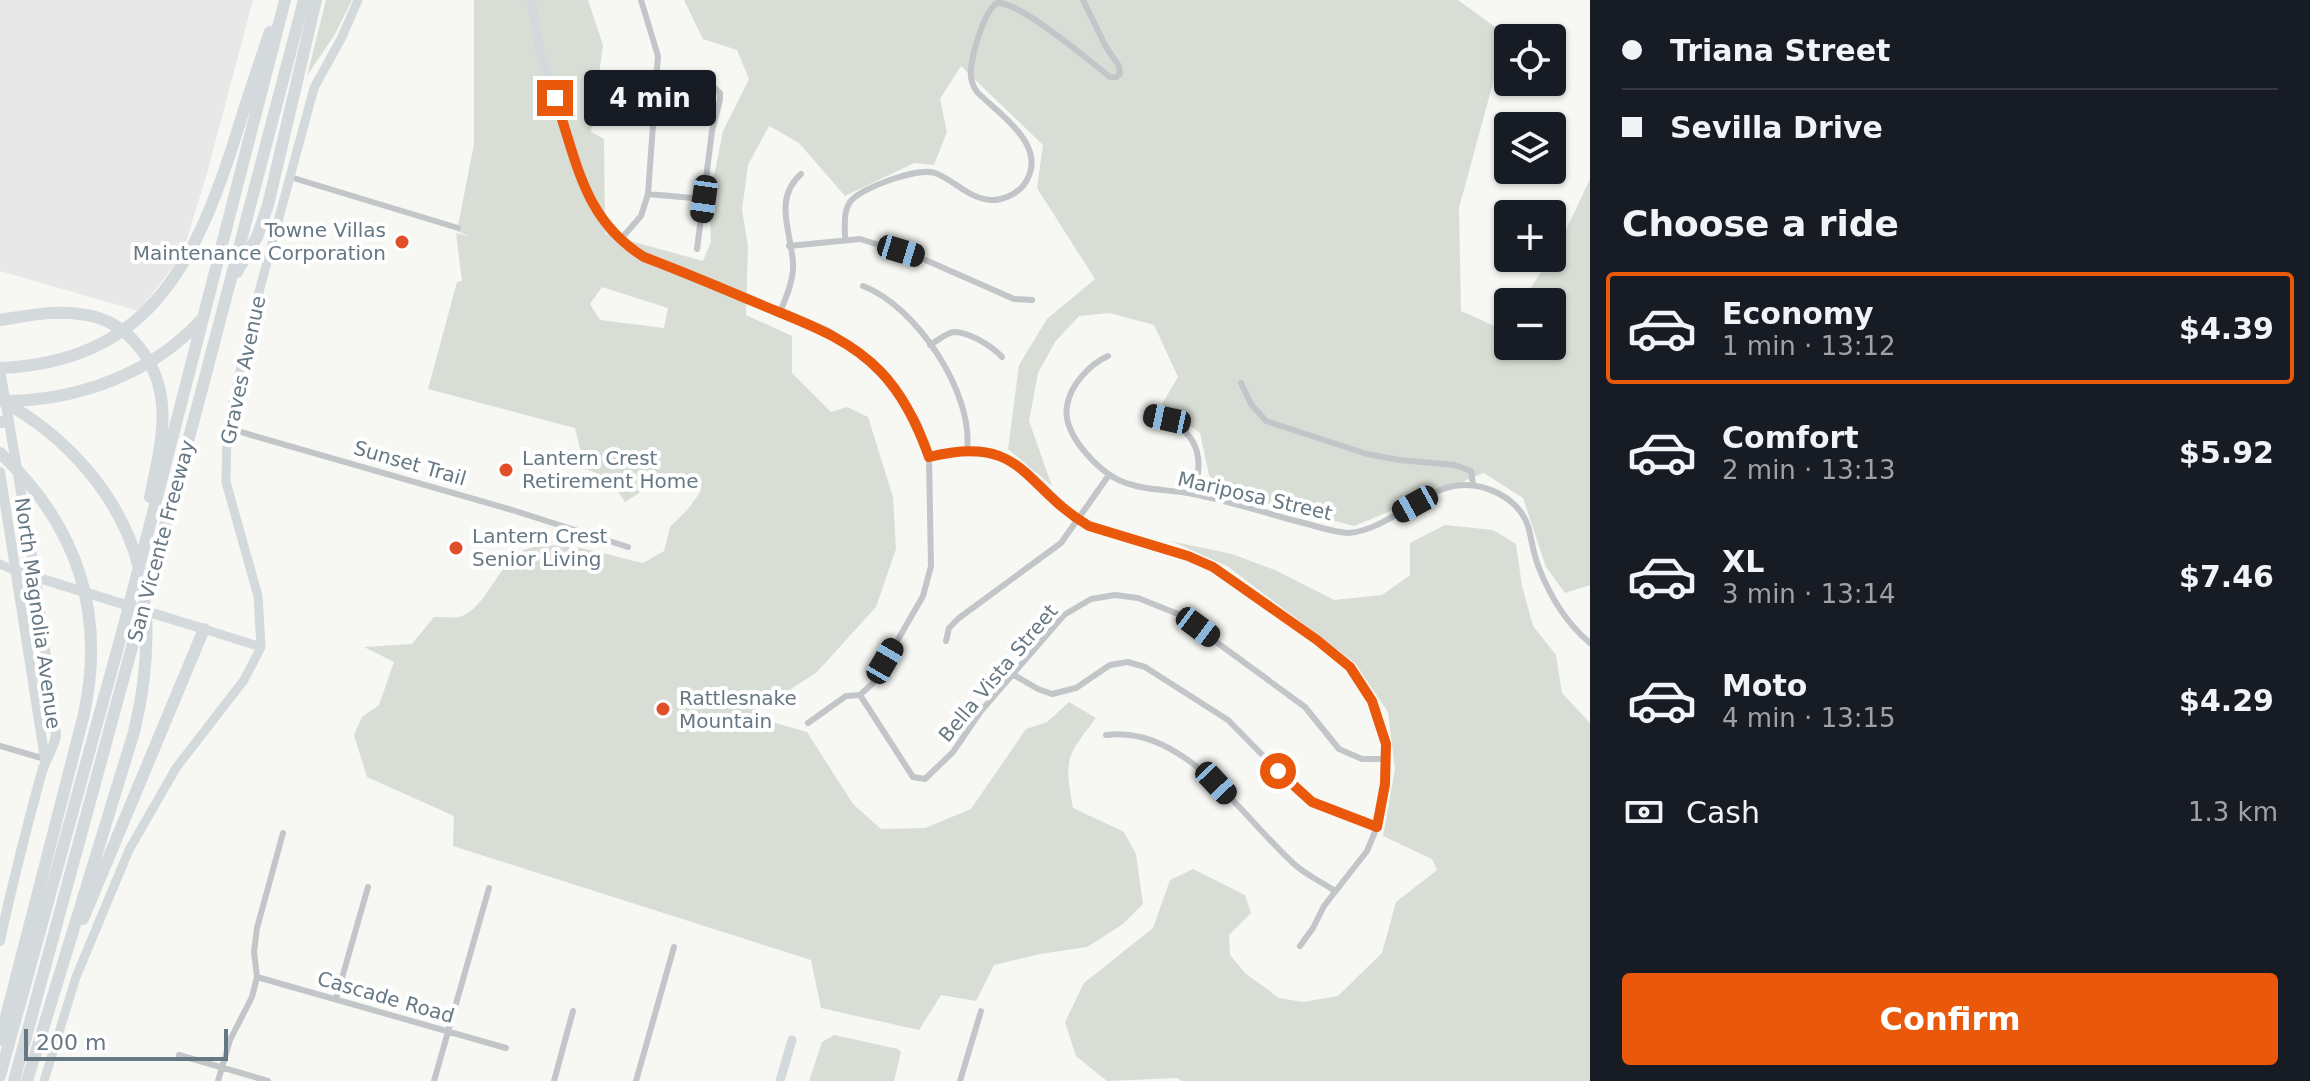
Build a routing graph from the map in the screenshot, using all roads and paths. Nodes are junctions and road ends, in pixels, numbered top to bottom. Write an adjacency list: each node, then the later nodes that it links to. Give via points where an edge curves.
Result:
1 (285, 0): 27 (highway, via 203,228 155,303 134,323 84,351); 45 (highway, San Vicente Freeway)
2 (304, 0): 77 (highway, San Vicente Freeway)
3 (316, 0): 29 (highway, via 257,237 232,283 196,326 153,358 100,386 58,397)
4 (358, 0): 12 (street, Graves Avenue, via 314,88)
5 (531, 0): 17 (street, via 540,52 589,199)
6 (641, 0): 8 (street, via 658,56)
7 (1083, 0): 16 (street, via 1119,66 1116,77 1008,4 997,3 986,13 971,78 977,92 1027,143 1032,162 1023,186 992,200 967,193 931,171 906,174 853,198 846,211)
8 (656, 78): 10 (street); 14 (street, via 711,85 720,93)
9 (604, 91): 10 (street)
10 (655, 94): 13 (street)
11 (801, 174): 18 (street, via 791,182 785,202)
12 (290, 177): 15 (street); 32 (street, Graves Avenue)
13 (648, 194): 14 (street); 17 (street, via 641,216)
14 (704, 199): 19 (street)
15 (458, 228)
16 (845, 238): 18 (street); 21 (street, via 921,258 1014,299)
17 (620, 240): 22 (street, via 644,257)
18 (789, 246): 22 (street, via 793,264)
19 (697, 249)
20 (863, 286): 24 (street, via 898,308)
21 (1032, 300)
22 (780, 312): 35 (street, via 828,332 881,372 917,424)
23 (0, 320): 45 (highway, via 57,312 93,316 129,336 155,371 163,426)
24 (930, 345): 26 (street, via 950,332 960,333); 33 (street, via 961,402)
25 (1108, 356): 37 (street, Mariposa Street, via 1096,361 1076,385 1066,415 1075,439)
26 (1002, 357)
27 (0, 369): 31 (main road, North Magnolia Avenue)
28 (1241, 383): 38 (street, via 1266,421 1367,454 1455,465 1471,471)
29 (0, 400): 65 (highway, via 60,442 88,471 124,528 145,594 148,652 141,702)
30 (1148, 415): 39 (street, via 1167,419 1192,438 1199,466)
31 (4, 421): 44 (main road, North Magnolia Avenue)
32 (227, 428): 41 (street, Sunset Trail); 49 (street, Graves Avenue, via 226,482 258,596)
33 (967, 450): 35 (street); 40 (street, via 1015,463)
34 (0, 453): 71 (highway, via 33,486 68,542 84,583 91,666)
35 (929, 457): 51 (street, via 928,583 873,683)
36 (0, 472): 43 (main road, North Magnolia Avenue)
37 (1109, 475): 39 (street, Mariposa Street, via 1137,487); 40 (street)
38 (1473, 484): 39 (street, Mariposa Street, via 1450,486 1374,527 1348,533); 48 (street, via 1514,503 1528,526 1547,587)
39 (1193, 494)
40 (1079, 520): 47 (street, via 1061,543 959,618); 56 (street, via 1213,567 1343,660 1372,701)
41 (628, 547)
42 (0, 566): 43 (street)
43 (16, 571): 44 (main road); 55 (main road, North Magnolia Avenue)
44 (36, 579): 46 (main road); 55 (main road, North Magnolia Avenue, via 56,725 55,745)
45 (123, 629): 76 (highway, San Vicente Freeway)
46 (204, 629): 49 (street); 65 (highway)
47 (946, 641)
48 (1590, 643)
49 (261, 647): 79 (street, via 244,680 176,768 129,850 76,977)
50 (1012, 674): 51 (street, Bella Vista Street, via 953,752 925,779 913,777); 56 (street, Bella Vista Street, via 1077,606 1107,595 1138,598 1178,614 1305,707 1339,749 1362,759); 57 (street, via 1052,694 1076,688 1110,665 1128,662 1145,667 1228,720 1312,802)
51 (860, 695): 52 (street, via 846,696)
52 (808, 723)
53 (1106, 735): 61 (street, via 1132,736 1189,761 1297,867)
54 (0, 746): 55 (street)
55 (45, 759): 62 (main road, North Magnolia Avenue)
56 (1386, 759): 57 (street)
57 (1377, 827): 61 (street, via 1367,851)
58 (283, 833): 66 (street, via 257,928)
59 (368, 887): 67 (street)
60 (489, 888): 70 (street)
61 (1335, 891): 63 (street)
62 (0, 941)
63 (1300, 946)
64 (674, 947): 84 (street)
65 (66, 950): 78 (highway)
66 (257, 977): 67 (street, Cascade Road); 75 (street)
67 (336, 999): 70 (street, Cascade Road)
68 (573, 1011): 83 (street)
69 (981, 1011): 86 (street)
70 (449, 1032): 73 (street, Cascade Road); 82 (street)
71 (0, 1040)
72 (792, 1040): 85 (street)
73 (506, 1048)
74 (179, 1055): 75 (street)
75 (222, 1067): 80 (street); 81 (street)
76 (0, 1076)
77 (14, 1081)
78 (27, 1081)
79 (44, 1081)
80 (218, 1081)
81 (268, 1081)
82 (434, 1081)
83 (554, 1081)
84 (636, 1081)
85 (780, 1081)
86 (960, 1081)

